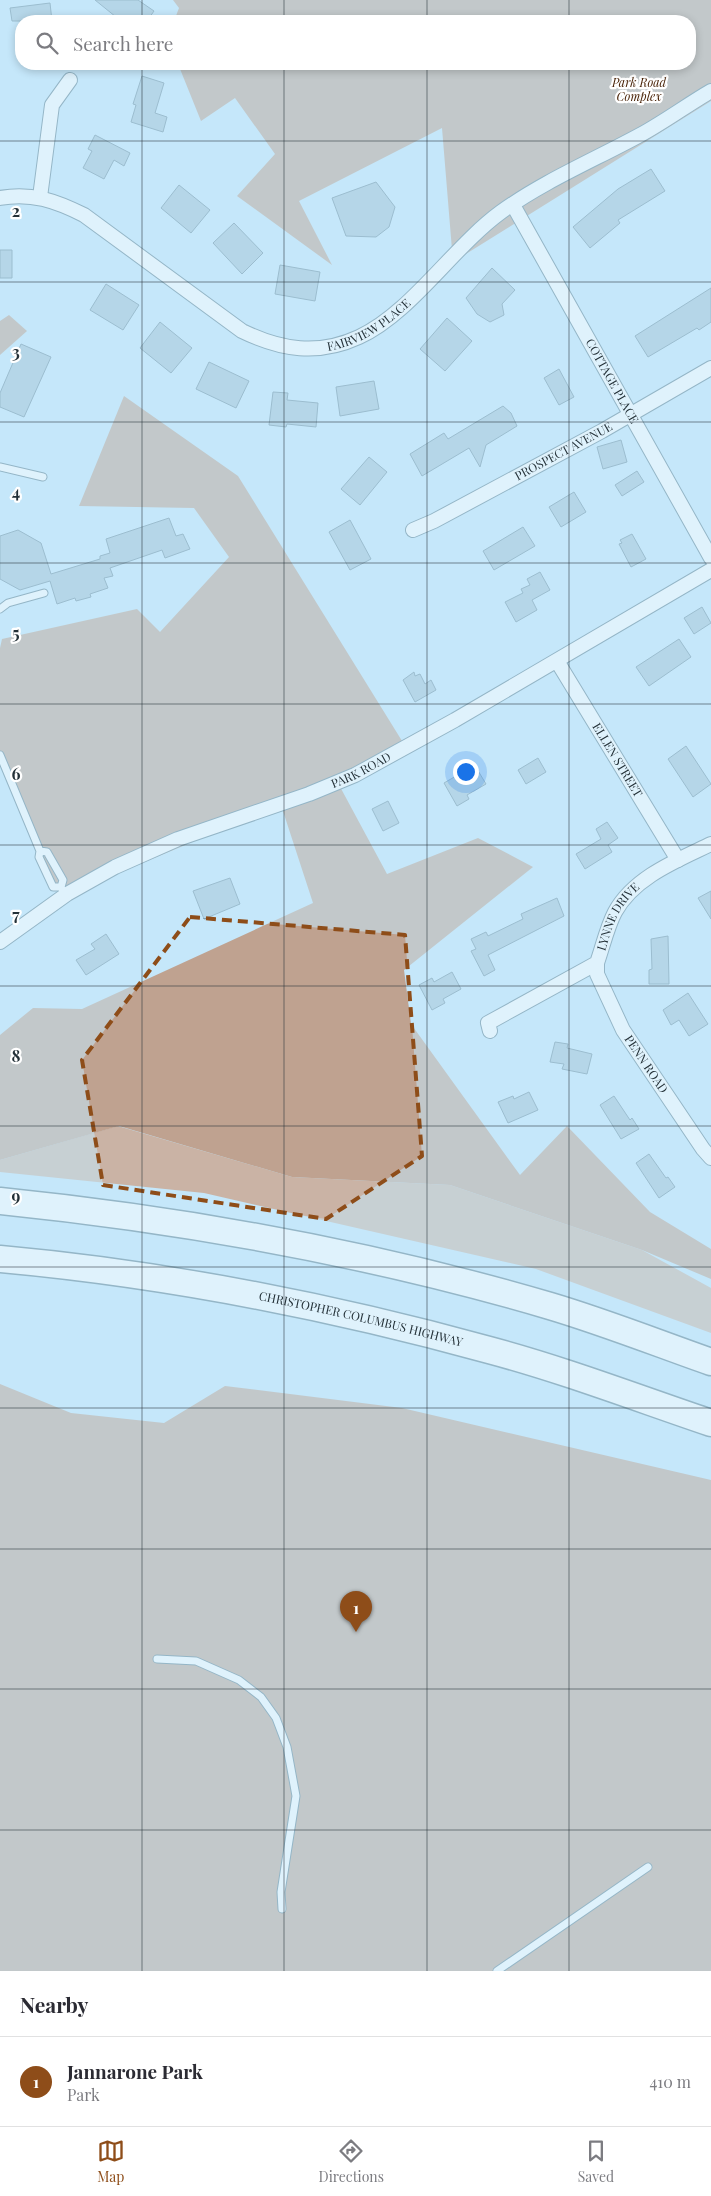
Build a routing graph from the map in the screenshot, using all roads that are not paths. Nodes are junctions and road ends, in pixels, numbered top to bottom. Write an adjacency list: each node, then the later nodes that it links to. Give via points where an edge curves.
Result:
1 (70, 80): 3 (street, via 52,105)
2 (711, 91): 5 (street, FAIRVIEW PLACE)
3 (40, 197): 4 (street, FAIRVIEW PLACE); 5 (street, FAIRVIEW PLACE, via 64,204 84,215 242,331 263,341 301,349 336,344 378,326 405,304 455,253)
4 (0, 198)
5 (513, 205): 7 (street, COTTAGE PLACE)
6 (711, 368): 7 (street, PROSPECT AVENUE)
7 (630, 414): 10 (street, PROSPECT AVENUE); 11 (street, COTTAGE PLACE)
8 (0, 467): 9 (lane)
9 (44, 477)
10 (413, 530)
11 (711, 558)
12 (711, 570): 15 (street, PARK ROAD)
13 (44, 593): 14 (lane, via 8,603)
14 (0, 609)
15 (557, 661): 20 (street, ELLEN STREET); 21 (street, PARK ROAD, via 355,775 178,839)
16 (0, 755): 17 (lane)
17 (2, 765): 19 (lane)
18 (711, 844): 20 (street, LYNNE DRIVE)
19 (40, 851): 21 (lane, via 38,857 54,887); 21 (lane, via 47,852 63,880)
20 (678, 860): 23 (street, LYNNE DRIVE, via 637,885 624,898 608,928)
21 (63, 891): 22 (street, PARK ROAD)
22 (0, 942)
23 (598, 962): 24 (street, LYNNE DRIVE, via 488,1023); 25 (street, PENN ROAD, via 598,974 623,1030)
24 (490, 1031)
25 (711, 1158)
26 (0, 1200): 28 (highway, via 191,1224 401,1267 552,1307)
27 (0, 1258): 29 (highway, CHRISTOPHER COLUMBUS HIGHWAY, via 189,1283 354,1316 490,1350)
28 (711, 1362)
29 (711, 1423)
30 (157, 1659): 32 (lane, via 196,1661 239,1680 261,1697 276,1718 287,1747 296,1796 281,1892)
31 (648, 1866): 33 (lane)
32 (282, 1909)
33 (497, 1971)

